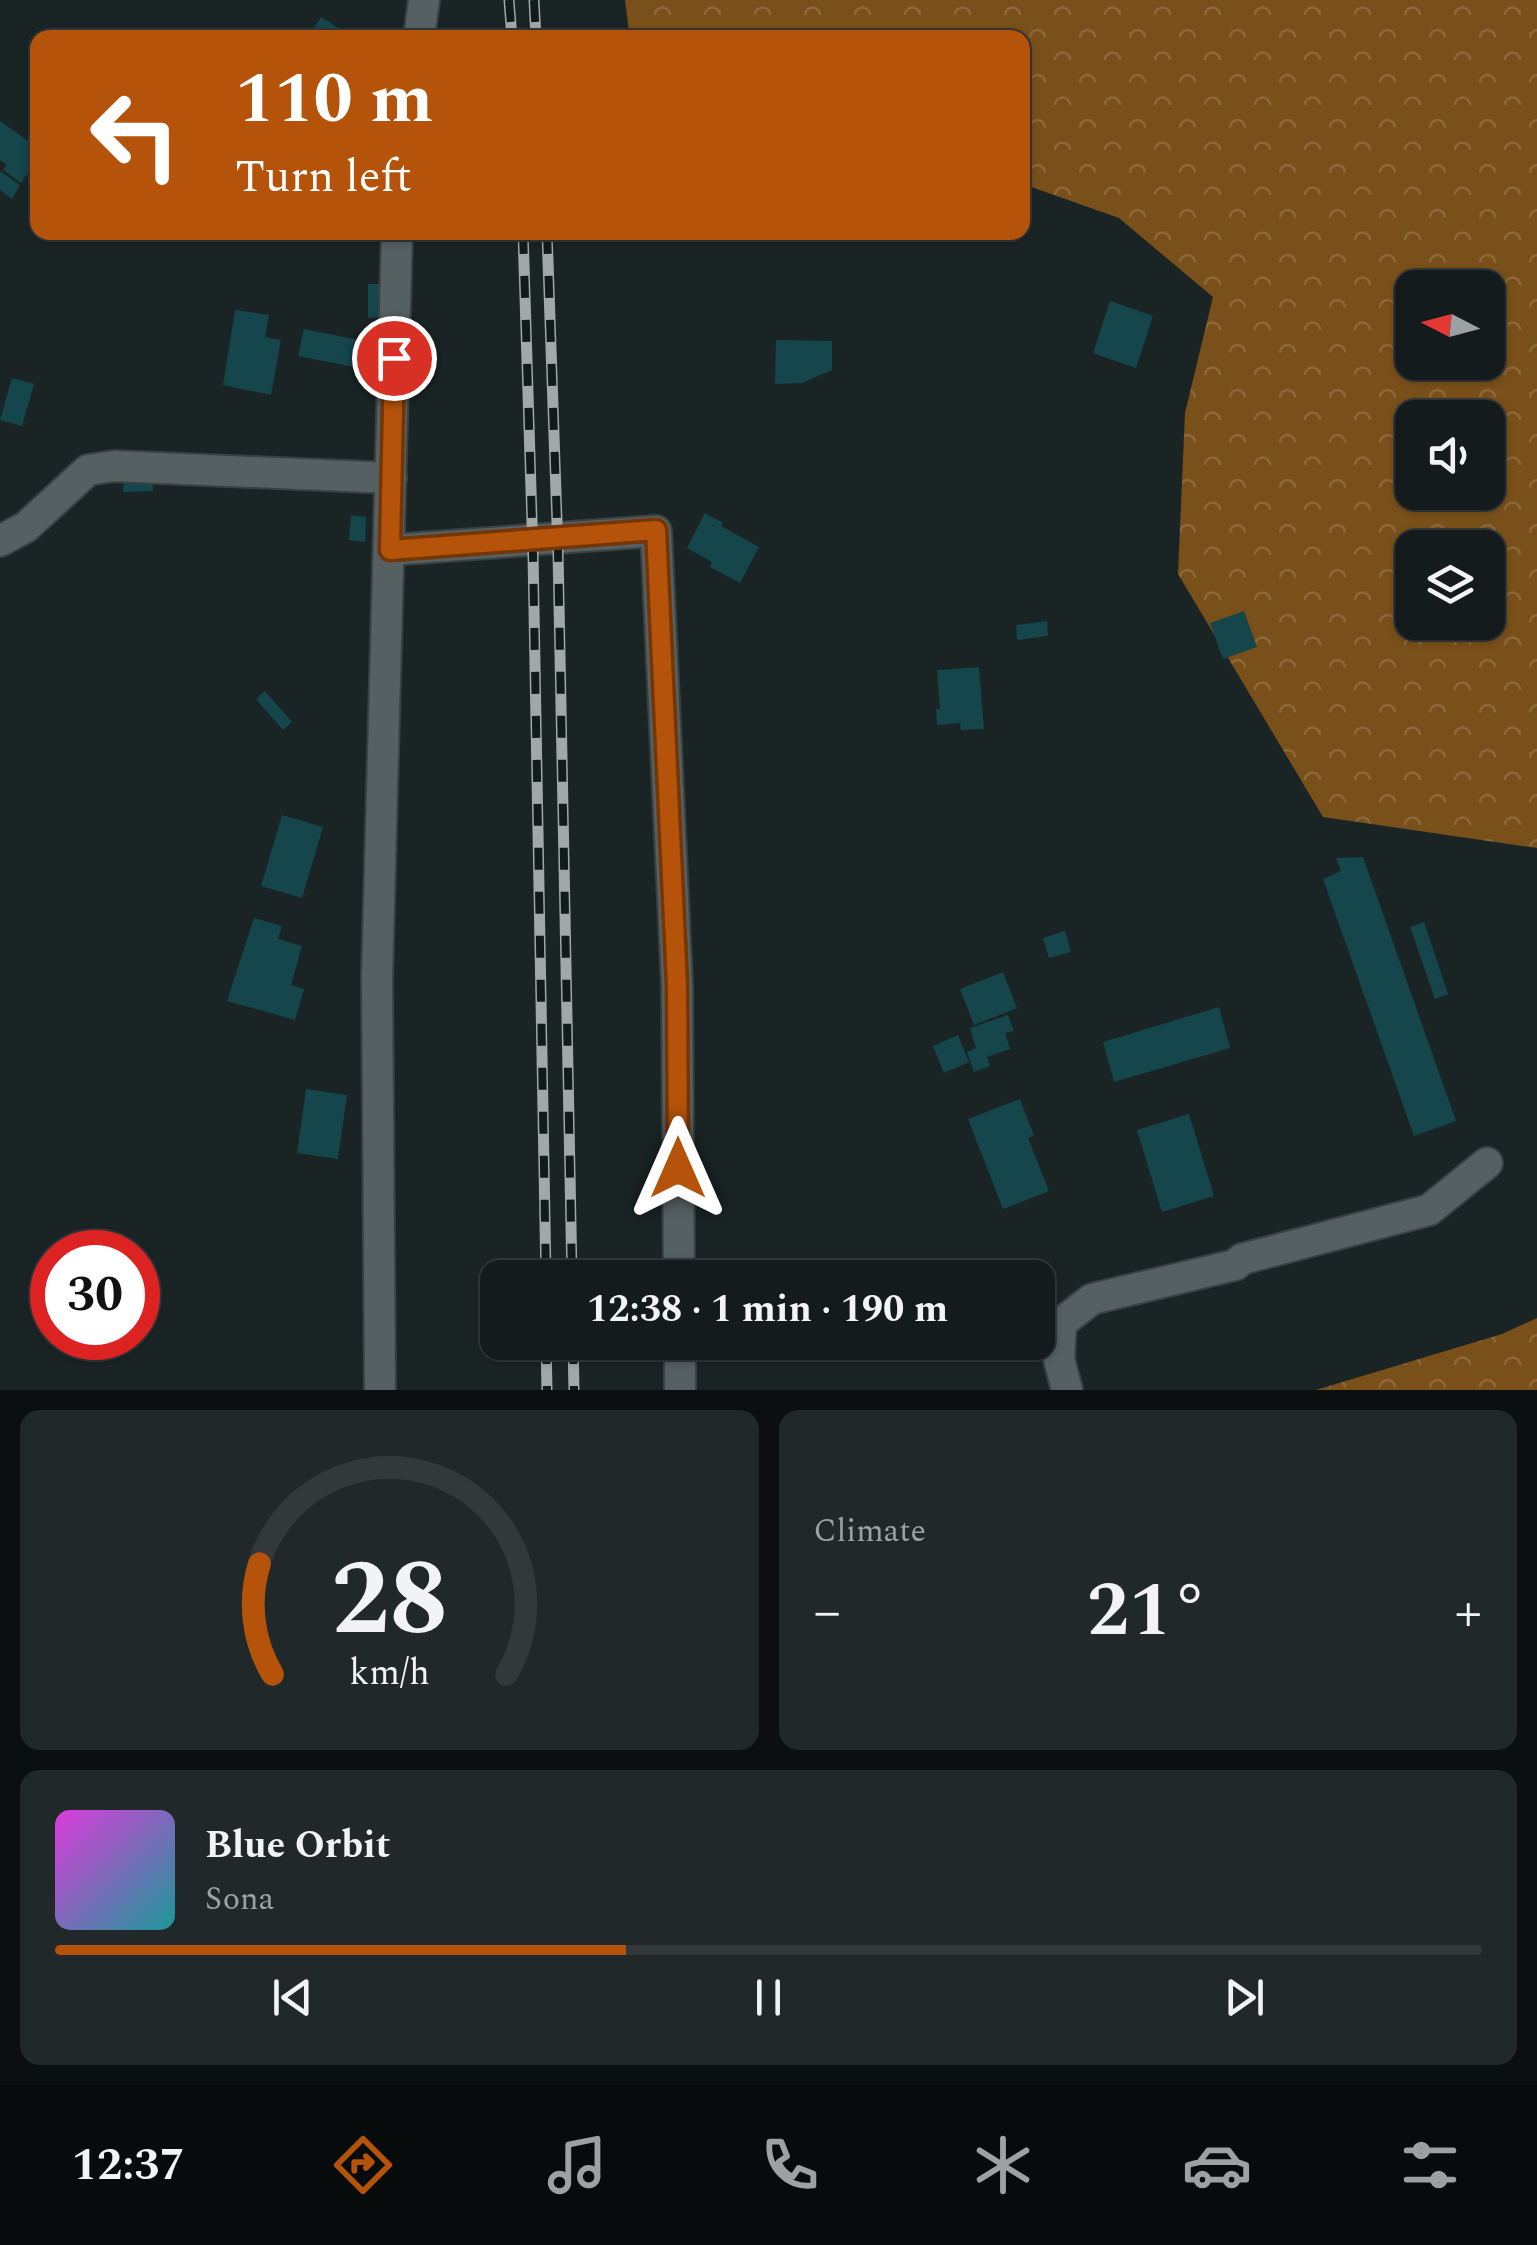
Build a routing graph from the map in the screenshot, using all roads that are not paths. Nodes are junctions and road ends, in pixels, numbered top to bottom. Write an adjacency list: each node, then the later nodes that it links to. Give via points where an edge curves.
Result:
1 (424, 0): 2 (street)
2 (421, 30)
3 (397, 240): 4 (street)
4 (392, 478): 5 (street, via 88,470 26,528); 6 (street)
5 (0, 542)
6 (390, 550): 8 (street, via 656,530 677,985); 10 (street, via 378,977)
7 (1488, 1163): 12 (street, via 1430,1210 1092,1299 1061,1323 1059,1358)
8 (679, 1260)
9 (680, 1360): 11 (street)
10 (380, 1390)
11 (680, 1390)
12 (1067, 1390)

